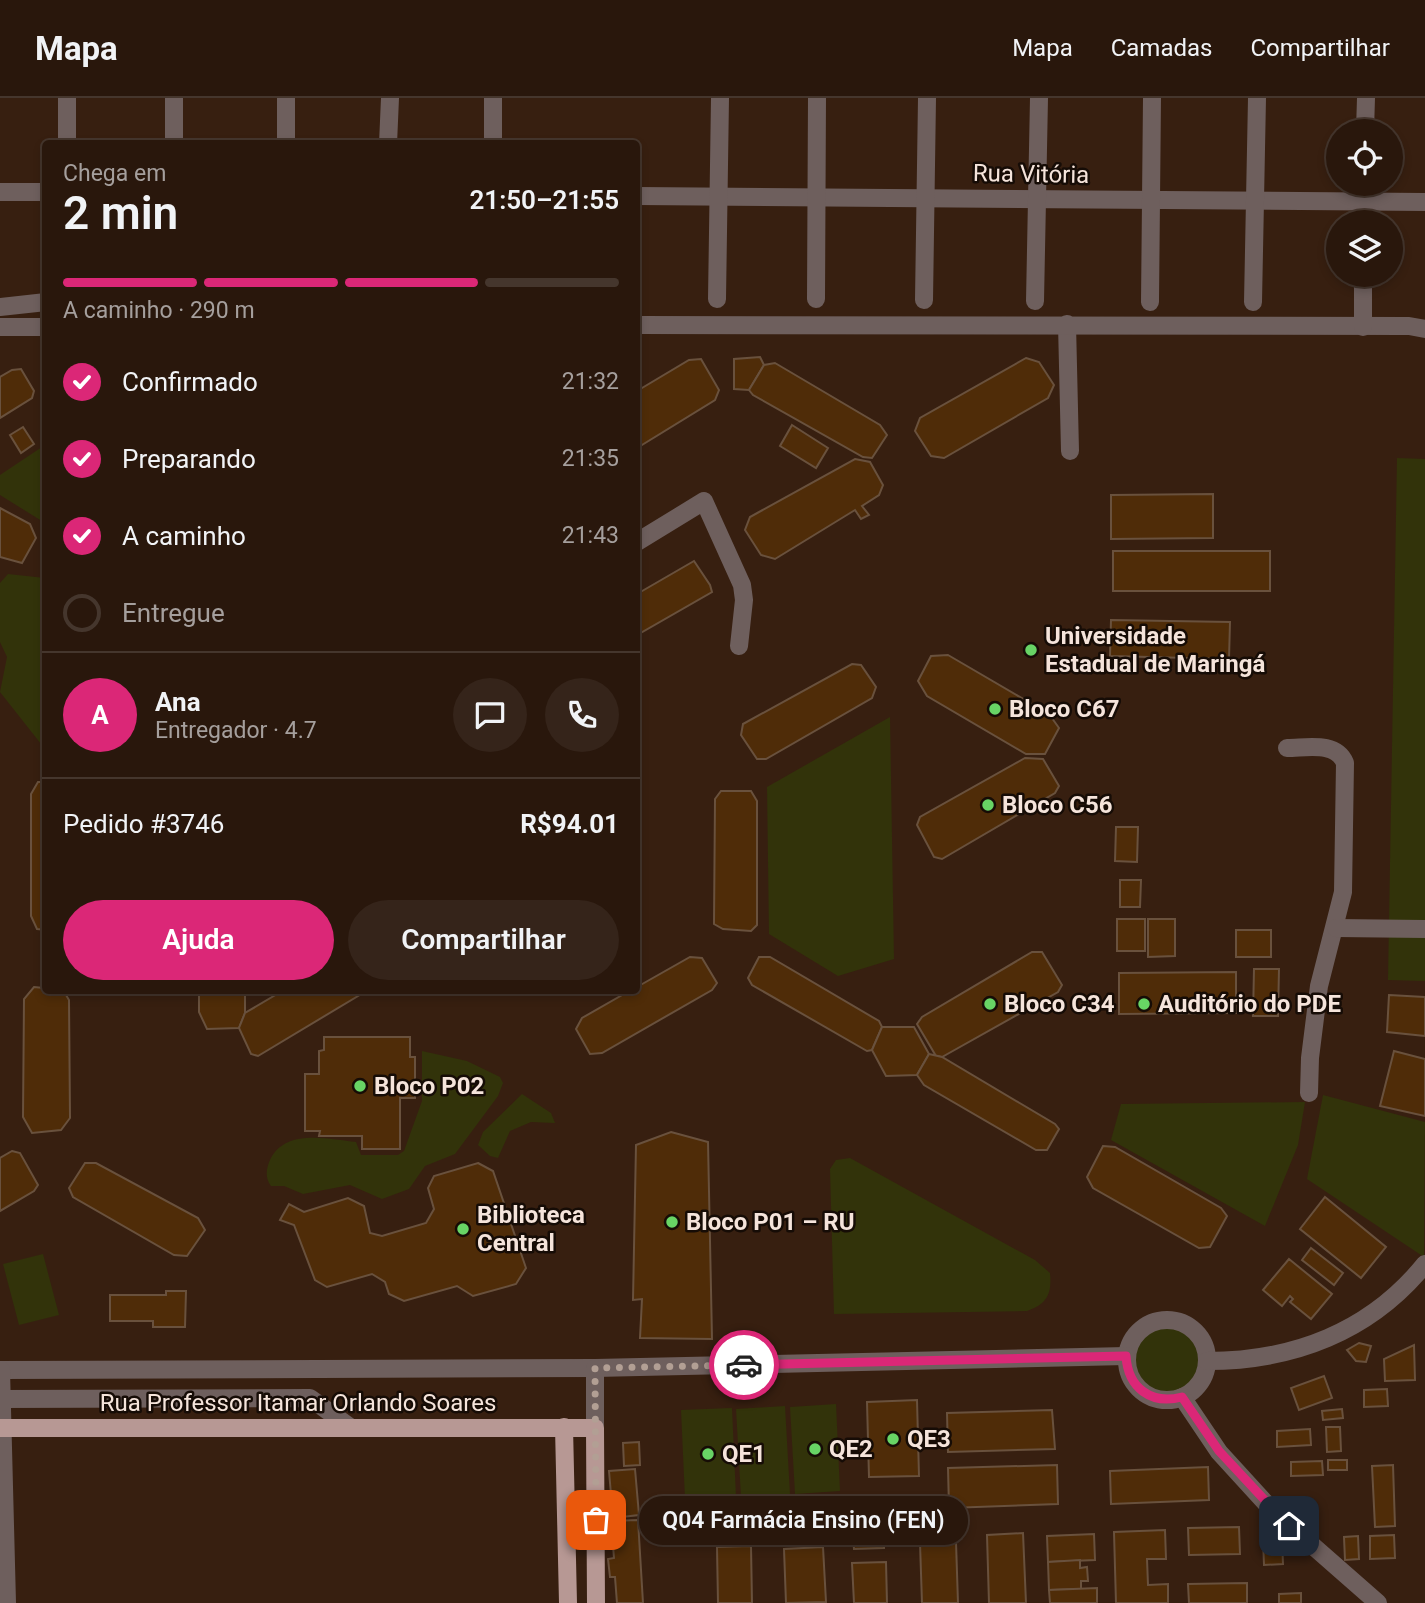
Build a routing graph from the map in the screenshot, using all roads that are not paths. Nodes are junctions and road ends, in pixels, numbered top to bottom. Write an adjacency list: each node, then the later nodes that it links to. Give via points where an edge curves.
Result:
1 (67, 98): 14 (street)
2 (174, 98): 15 (street)
3 (286, 98): 16 (street)
4 (390, 98): 17 (street)
5 (493, 98): 18 (street)
6 (719, 98): 23 (street)
7 (817, 98): 24 (street)
8 (927, 98): 26 (street)
9 (1039, 98): 27 (street)
10 (1152, 98): 28 (street)
11 (1257, 98): 29 (street)
12 (1366, 98): 13 (street)
13 (1365, 119)
14 (67, 140)
15 (174, 140)
16 (286, 140)
17 (388, 140)
18 (493, 140)
19 (0, 192): 20 (street)
20 (42, 192)
21 (1326, 195): 29 (street, Rua Vitória)
22 (640, 196): 23 (street, Rua Vitória)
23 (718, 196): 24 (street, Rua Vitória); 32 (street)
24 (816, 196): 26 (street, Rua Vitória); 33 (street)
25 (1388, 196): 30 (street, Rua Vitória)
26 (926, 197): 27 (street, Rua Vitória); 34 (street)
27 (1037, 198): 28 (street, Rua Vitória); 35 (street)
28 (1151, 199): 29 (street, Rua Vitória); 37 (street)
29 (1256, 200): 38 (street)
30 (1425, 202)
31 (1363, 287): 44 (street)
32 (717, 299)
33 (816, 299)
34 (924, 300)
35 (1035, 301)
36 (42, 302): 39 (street)
37 (1150, 302)
38 (1253, 302)
39 (0, 307)
40 (1067, 324): 41 (street); 44 (street); 46 (street)
41 (640, 326)
42 (0, 327): 43 (street)
43 (42, 327)
44 (1363, 327): 45 (street)
45 (1425, 329)
46 (1070, 451)
47 (640, 540): 48 (street, via 704,501 742,585)
48 (738, 646)
49 (1287, 748): 50 (street, via 1333,749 1345,763 1343,892)
50 (1336, 928): 51 (street); 52 (street, via 1319,986)
51 (1425, 929)
52 (1309, 1093)
53 (1425, 1264): 55 (street, via 1395,1298 1356,1326 1317,1344 1273,1357)
54 (1126, 1356): 55 (street, via 1142,1328 1171,1320 1191,1327 1200,1337); 56 (street); 58 (street, via 1138,1389 1158,1400)
55 (1207, 1361): 58 (street, via 1200,1383)
56 (595, 1368): 57 (street); 63 (street)
57 (1, 1370): 59 (street)
58 (1182, 1397): 67 (street, via 1219,1451 1272,1510)
59 (1, 1399): 60 (street, via 310,1398); 62 (street)
60 (350, 1427): 61 (main road, Rua Professor Itamar Orlando Soares); 62 (main road, Rua Professor Itamar Orlando Soares)
61 (565, 1427): 63 (main road, Rua Professor Itamar Orlando Soares); 65 (main road)
62 (1, 1428): 64 (street)
63 (595, 1428): 66 (main road)
64 (6, 1603)
65 (568, 1603)
66 (596, 1603)
67 (1378, 1603)

